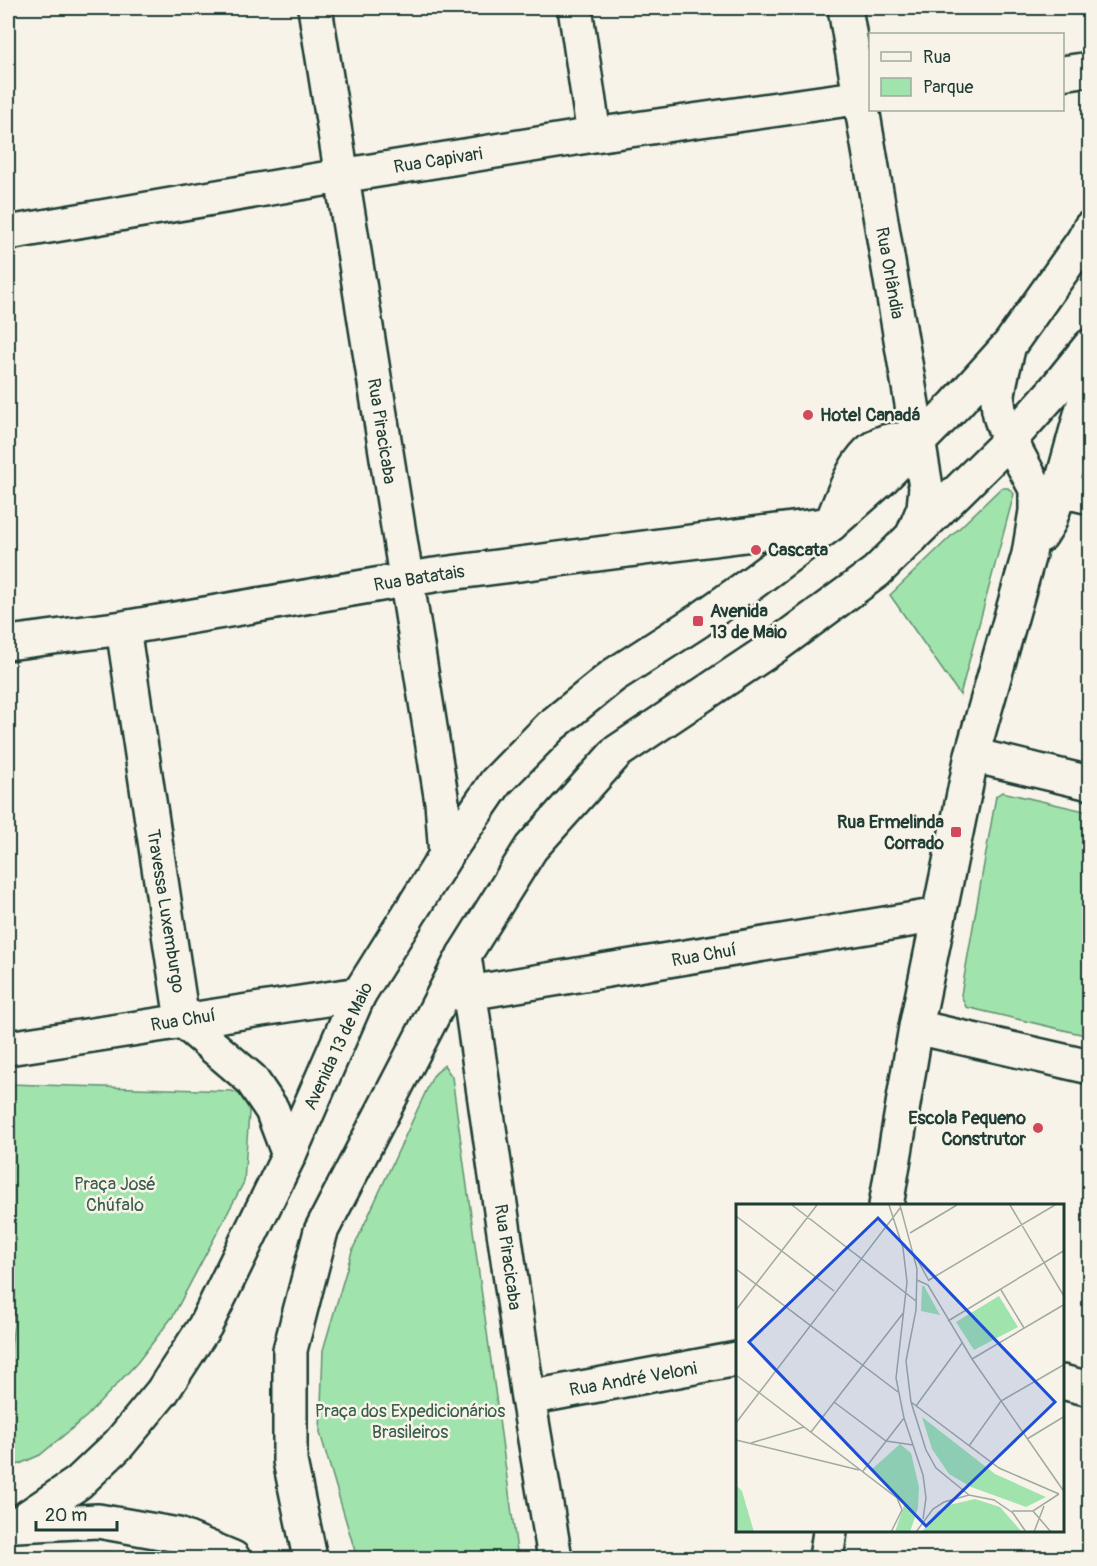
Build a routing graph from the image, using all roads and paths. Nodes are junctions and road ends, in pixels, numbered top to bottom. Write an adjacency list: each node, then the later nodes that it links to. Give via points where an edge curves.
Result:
1 (315, 8): 8 (street, Rua Piracicaba)
2 (574, 8): 7 (street)
3 (845, 8): 6 (street, Rua Orlândia)
4 (1089, 69): 5 (street)
5 (1064, 73)
6 (865, 97): 7 (street, Rua Capivari); 15 (street, Rua Orlândia)
7 (594, 135): 8 (street, Rua Capivari)
8 (341, 176): 10 (street, Rua Capivari); 20 (street, Rua Piracicaba)
9 (1089, 228): 11 (street, Avenida 13 de Maio)
10 (8, 233)
11 (1010, 344): 14 (street, via 997,394 1000,421); 15 (street, Avenida 13 de Maio)
12 (1089, 346): 14 (street)
13 (1089, 382): 16 (street)
14 (1010, 440): 18 (street); 19 (street, via 1036,489)
15 (920, 443): 17 (street, Avenida 13 de Maio); 18 (street, Rua Orlândia, via 926,487 924,508)
16 (1075, 494): 19 (street, via 1049,522)
17 (831, 524): 20 (street, Rua Batatais); 25 (street, Avenida 13 de Maio, via 698,621 614,675 551,726 496,782)
18 (912, 537): 27 (street, via 876,572 774,647 617,752 531,848)
19 (1029, 554): 23 (street)
20 (406, 580): 21 (street, Rua Batatais); 25 (street, Rua Piracicaba)
21 (123, 628): 22 (street, Rua Batatais); 30 (street, Travessa Luxemburgo)
22 (8, 643)
23 (972, 755): 24 (street); 26 (street)
24 (1089, 783)
25 (447, 855): 29 (street, Avenida 13 de Maio)
26 (939, 915): 28 (street, Rua Chuí); 31 (street)
27 (464, 955): 28 (street, Rua Piracicaba); 43 (street, via 321,1231 290,1350 290,1461)
28 (469, 993): 39 (street, Rua Piracicaba)
29 (359, 994): 30 (street, Rua Chuí); 34 (street, Avenida 13 de Maio)
30 (182, 1020): 32 (street, Rua Chuí); 34 (street, via 250,1079 272,1110)
31 (916, 1027): 33 (street); 35 (street)
32 (8, 1048)
33 (1089, 1067)
34 (289, 1155): 40 (street, Avenida 13 de Maio, via 205,1326 162,1392 119,1444 78,1483)
35 (886, 1204)
36 (736, 1359): 39 (street, Rua André Veloni)
37 (1064, 1383): 38 (street)
38 (1089, 1389)
39 (528, 1398): 44 (street, Rua Piracicaba)
40 (12, 1526): 42 (street, via 98,1521 178,1535)
41 (830, 1533): 45 (street)
42 (233, 1558)
43 (310, 1558)
44 (555, 1558)
45 (826, 1558)

